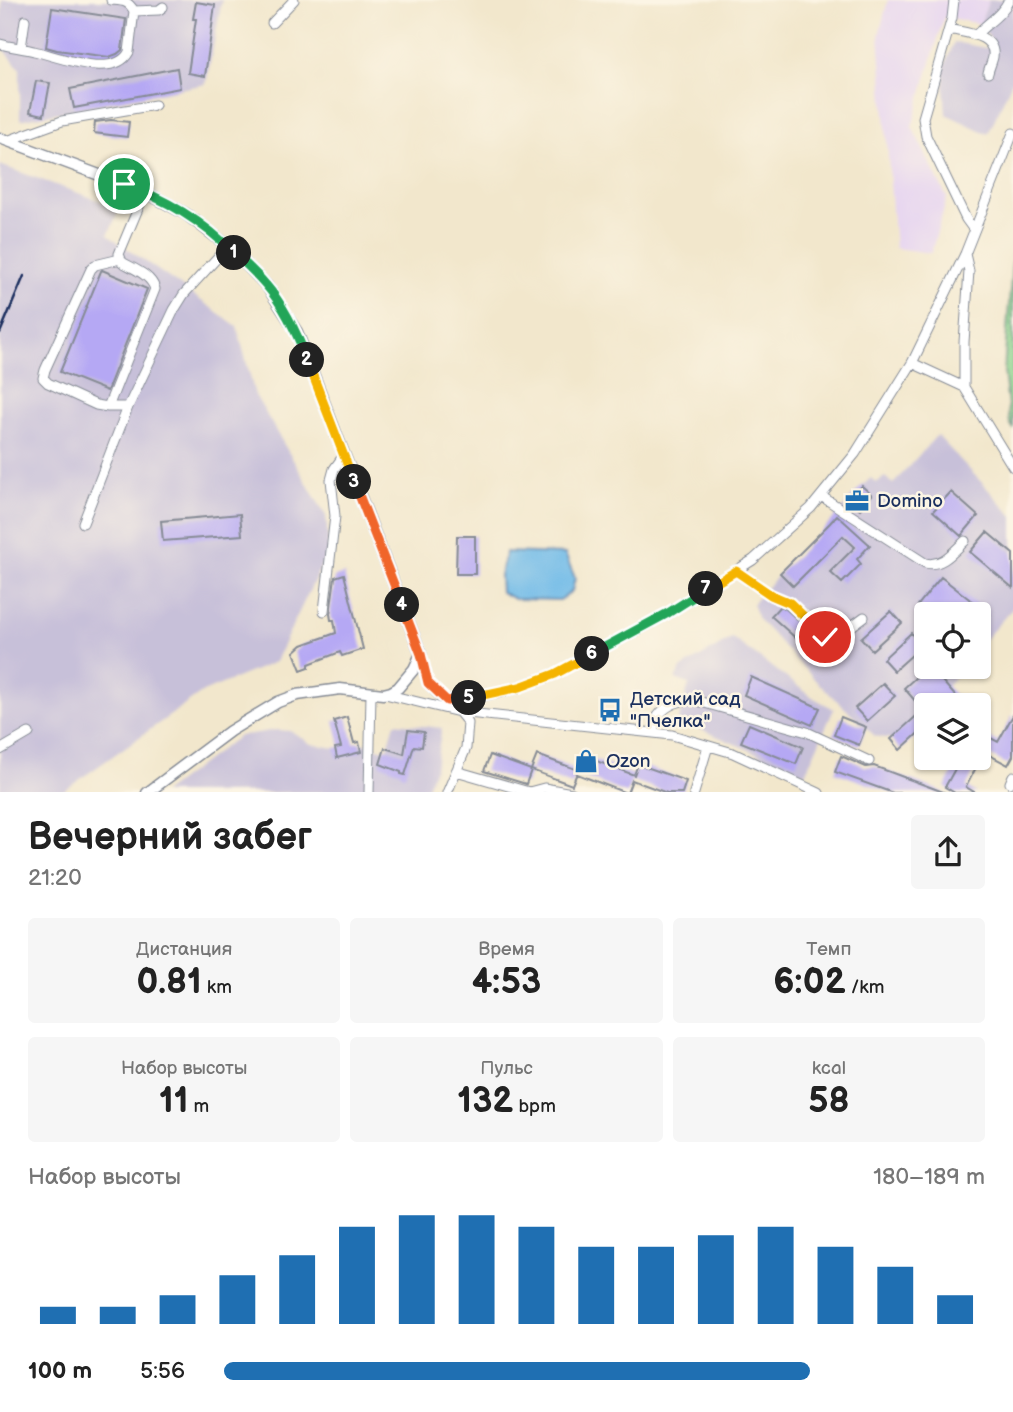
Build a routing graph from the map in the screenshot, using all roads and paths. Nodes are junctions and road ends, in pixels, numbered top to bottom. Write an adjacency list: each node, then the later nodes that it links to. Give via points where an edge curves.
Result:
1 (111, 0): 6 (street, via 127,1)
2 (294, 0): 8 (street)
3 (954, 0): 9 (street)
4 (1009, 0): 10 (street)
5 (163, 6): 6 (street)
6 (134, 10): 12 (street, via 129,51 123,60 82,64)
7 (25, 20): 12 (street)
8 (272, 23)
9 (949, 29): 10 (street); 18 (street, via 923,127)
10 (976, 35): 13 (street, via 992,48)
11 (0, 44): 12 (street)
12 (22, 48)
13 (988, 74)
14 (155, 105): 16 (street, via 62,121)
15 (1013, 132): 18 (street)
16 (4, 139): 17 (main road)
17 (145, 192): 19 (main road, via 186,214); 21 (street)
18 (974, 230): 20 (street)
19 (228, 246): 25 (street, via 174,310); 26 (main road, via 267,286 297,332)
20 (965, 254): 22 (street); 23 (street, via 969,271)
21 (120, 259): 24 (street, via 148,278 155,289); 24 (street, via 90,269 43,378)
22 (912, 363): 23 (street); 28 (street, via 855,454)
23 (964, 387): 27 (street)
24 (107, 407): 25 (street)
25 (128, 407): 29 (street)
26 (344, 455): 32 (street, via 331,480 335,516); 34 (main road)
27 (1013, 467)
28 (821, 496): 30 (street, via 925,563 939,563); 31 (street, via 764,552)
29 (83, 523)
30 (965, 541)
31 (736, 571): 33 (street, via 790,603 829,640); 36 (street, via 555,674 520,687)
32 (324, 611)
33 (864, 617)
34 (421, 654): 35 (main road, via 398,688); 36 (street, via 428,683)
35 (377, 693): 37 (street); 44 (main road, via 329,690 278,702 230,731); 45 (street)
36 (447, 701): 37 (street)
37 (459, 712): 39 (street); 43 (street, via 468,723 466,748)
38 (29, 733): 41 (street)
39 (653, 733): 40 (street); 42 (street, via 661,713 677,702 694,699 800,729)
40 (708, 746): 50 (street); 51 (street)
41 (0, 750)
42 (869, 761)
43 (456, 771): 46 (street); 47 (street)
44 (148, 792)
45 (369, 792)
46 (447, 792)
47 (529, 792)
48 (529, 792): 49 (street, via 544,788)
49 (566, 792)
50 (694, 792)
51 (817, 792)

